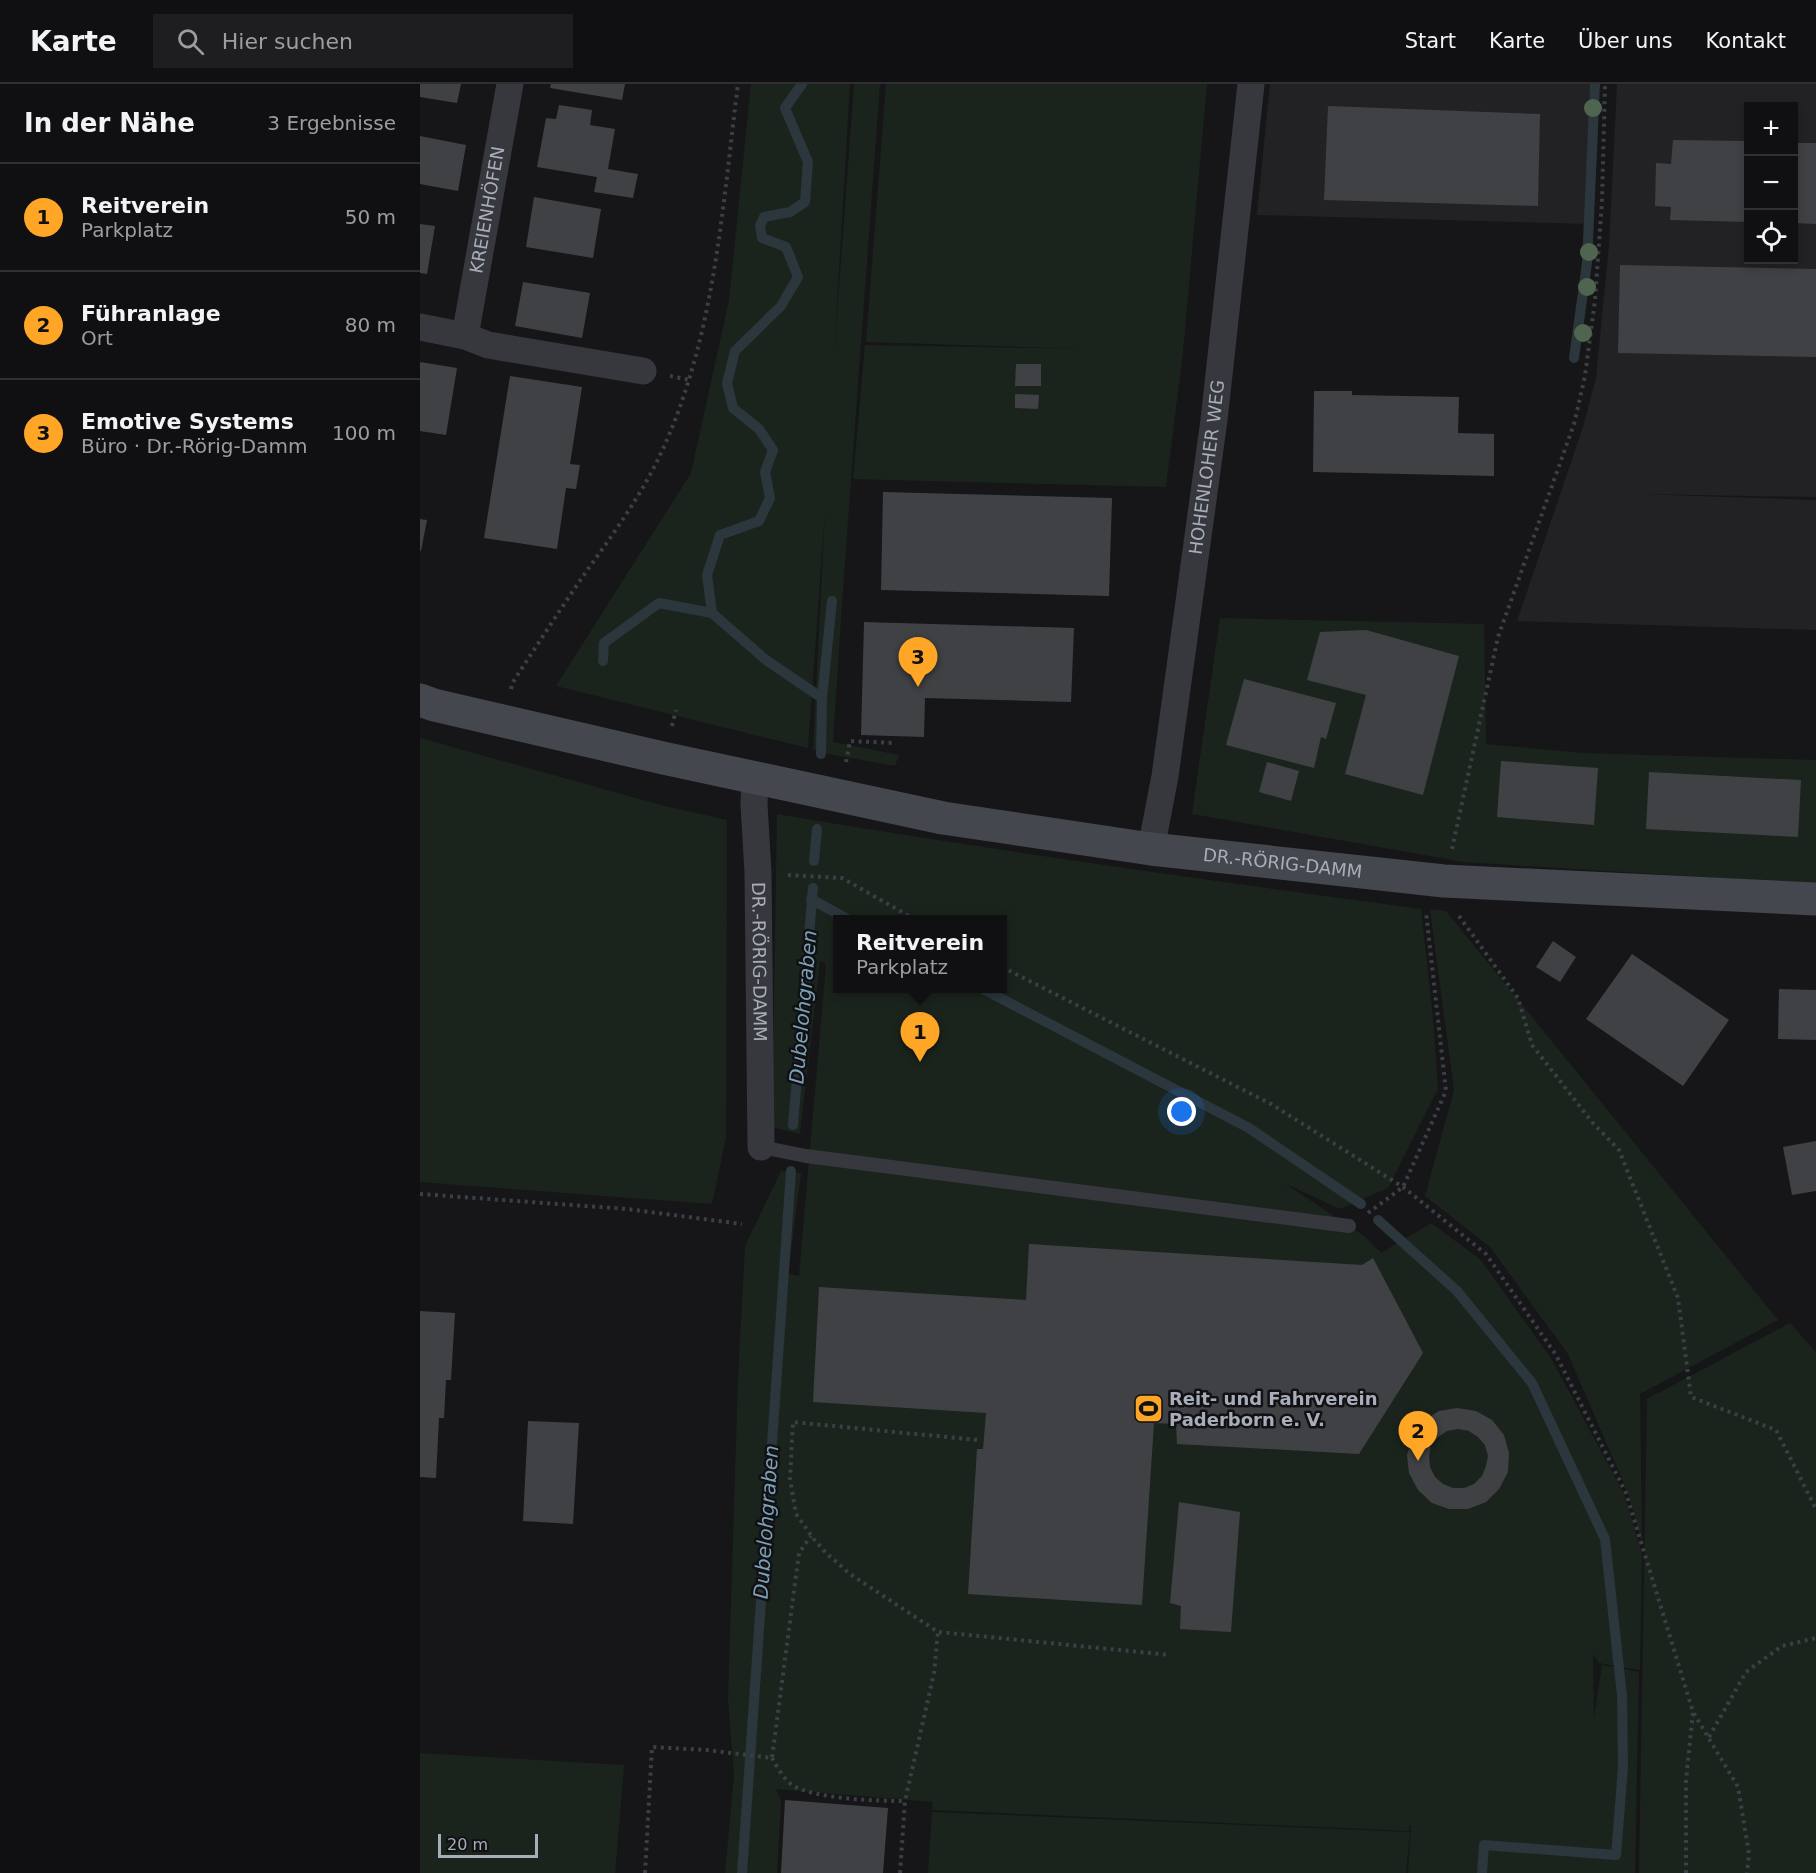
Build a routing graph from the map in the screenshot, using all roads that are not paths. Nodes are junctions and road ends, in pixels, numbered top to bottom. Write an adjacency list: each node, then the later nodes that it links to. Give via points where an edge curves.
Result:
1 (510, 84): 4 (street, KREIENHÖFEN)
2 (1251, 84): 8 (street, HOHENLOHER WEG, via 1214,420 1165,776)
3 (420, 327): 4 (street)
4 (465, 336): 5 (street, via 488,345)
5 (643, 371)
6 (420, 700): 7 (street, DR.-RÖRIG-DAMM)
7 (755, 778): 8 (street, DR.-RÖRIG-DAMM, via 943,818); 10 (street, DR.-RÖRIG-DAMM)
8 (1151, 849): 9 (street, DR.-RÖRIG-DAMM, via 1435,880)
9 (1816, 899)
10 (761, 1147): 11 (lane)
11 (1349, 1226)

